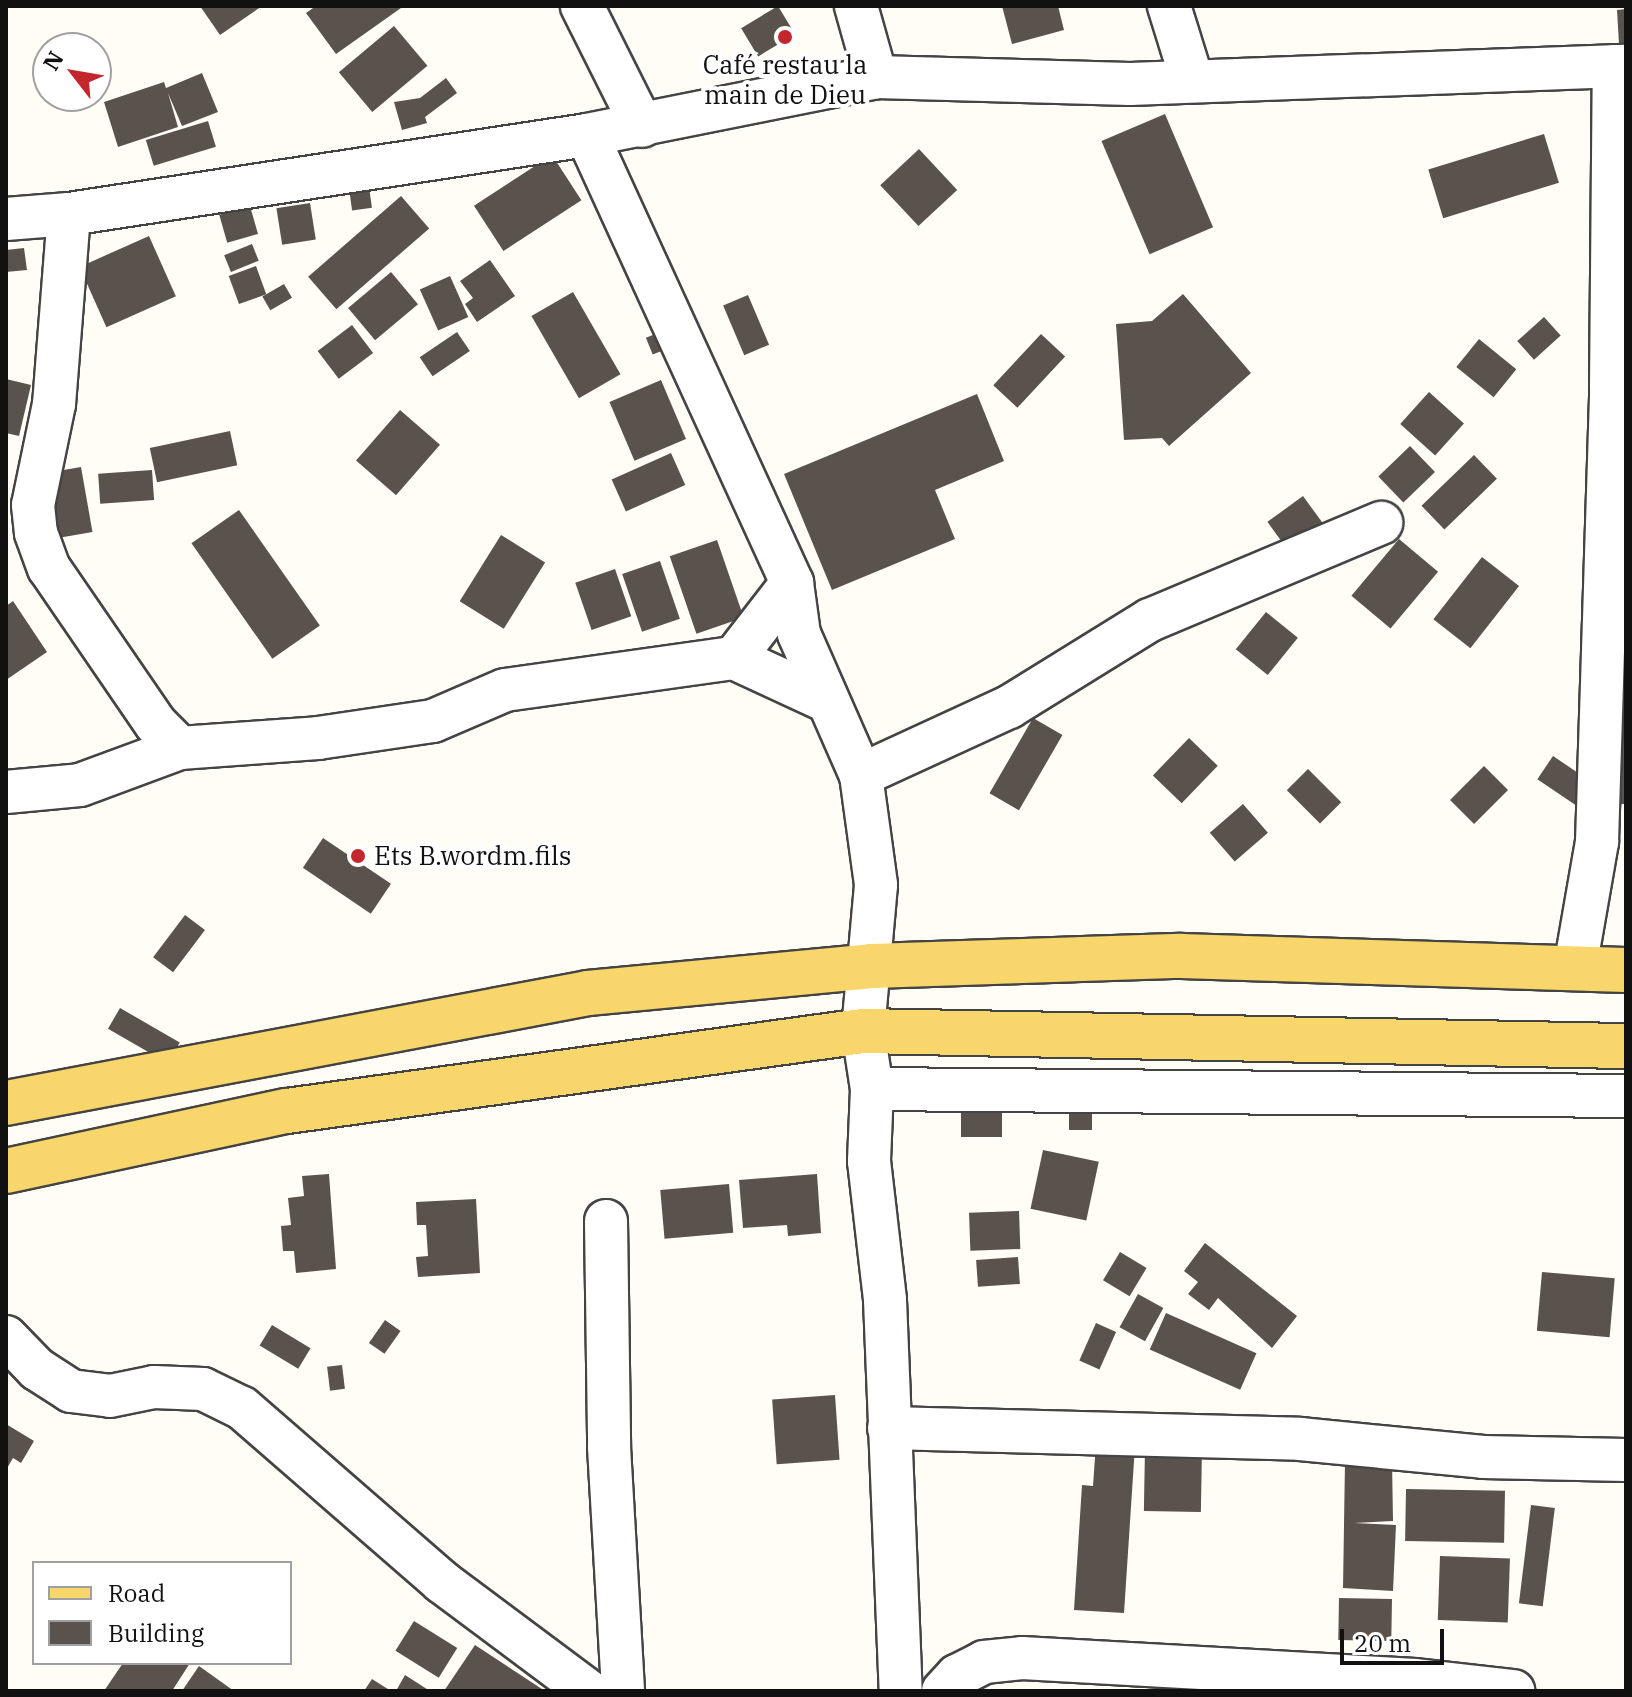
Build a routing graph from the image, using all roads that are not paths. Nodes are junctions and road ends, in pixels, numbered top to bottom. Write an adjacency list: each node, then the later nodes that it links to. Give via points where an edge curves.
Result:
1 (582, 6): 7 (street)
2 (856, 6): 5 (street)
3 (1169, 6): 6 (street)
4 (1620, 66): 6 (street); 11 (street)
5 (876, 77): 6 (street, via 1130,84); 7 (street)
6 (1192, 80)
7 (642, 126): 8 (street)
8 (587, 135): 9 (street); 13 (street)
9 (69, 214): 10 (street); 17 (street, via 54,404 33,505 36,533 49,568 156,724)
10 (6, 219)
11 (1619, 388): 15 (street)
12 (1381, 523): 18 (street, via 1150,620 1009,707)
13 (792, 583): 14 (street); 16 (street, via 799,634)
14 (734, 658): 16 (street); 17 (street, via 505,690 433,721 318,738)
15 (1613, 695): 21 (street, via 1597,842)
16 (827, 701): 18 (street)
17 (180, 748): 19 (street, via 80,785)
18 (861, 775): 20 (street, via 876,885)
19 (6, 792)
20 (872, 966): 21 (main road, via 1181,956); 23 (street); 27 (main road, via 588,993)
21 (1575, 968): 22 (main road)
22 (1626, 970)
23 (863, 1031): 24 (main road); 25 (street); 28 (main road, via 287,1111)
24 (1626, 1046)
25 (872, 1089): 26 (street); 31 (street, via 869,1161 885,1300)
26 (1626, 1096)
27 (6, 1103)
28 (6, 1171)
29 (606, 1221): 34 (street, via 609,1447)
30 (6, 1337): 33 (street, via 37,1369 71,1391 110,1396 154,1387 203,1389 242,1408 442,1582)
31 (889, 1428): 32 (street, via 1300,1439 1483,1457); 35 (street)
32 (1626, 1460)
33 (588, 1691)
34 (623, 1691)
35 (901, 1691)
36 (943, 1691): 37 (street, via 957,1676 984,1662 1022,1658 1415,1680)
37 (1513, 1691)

